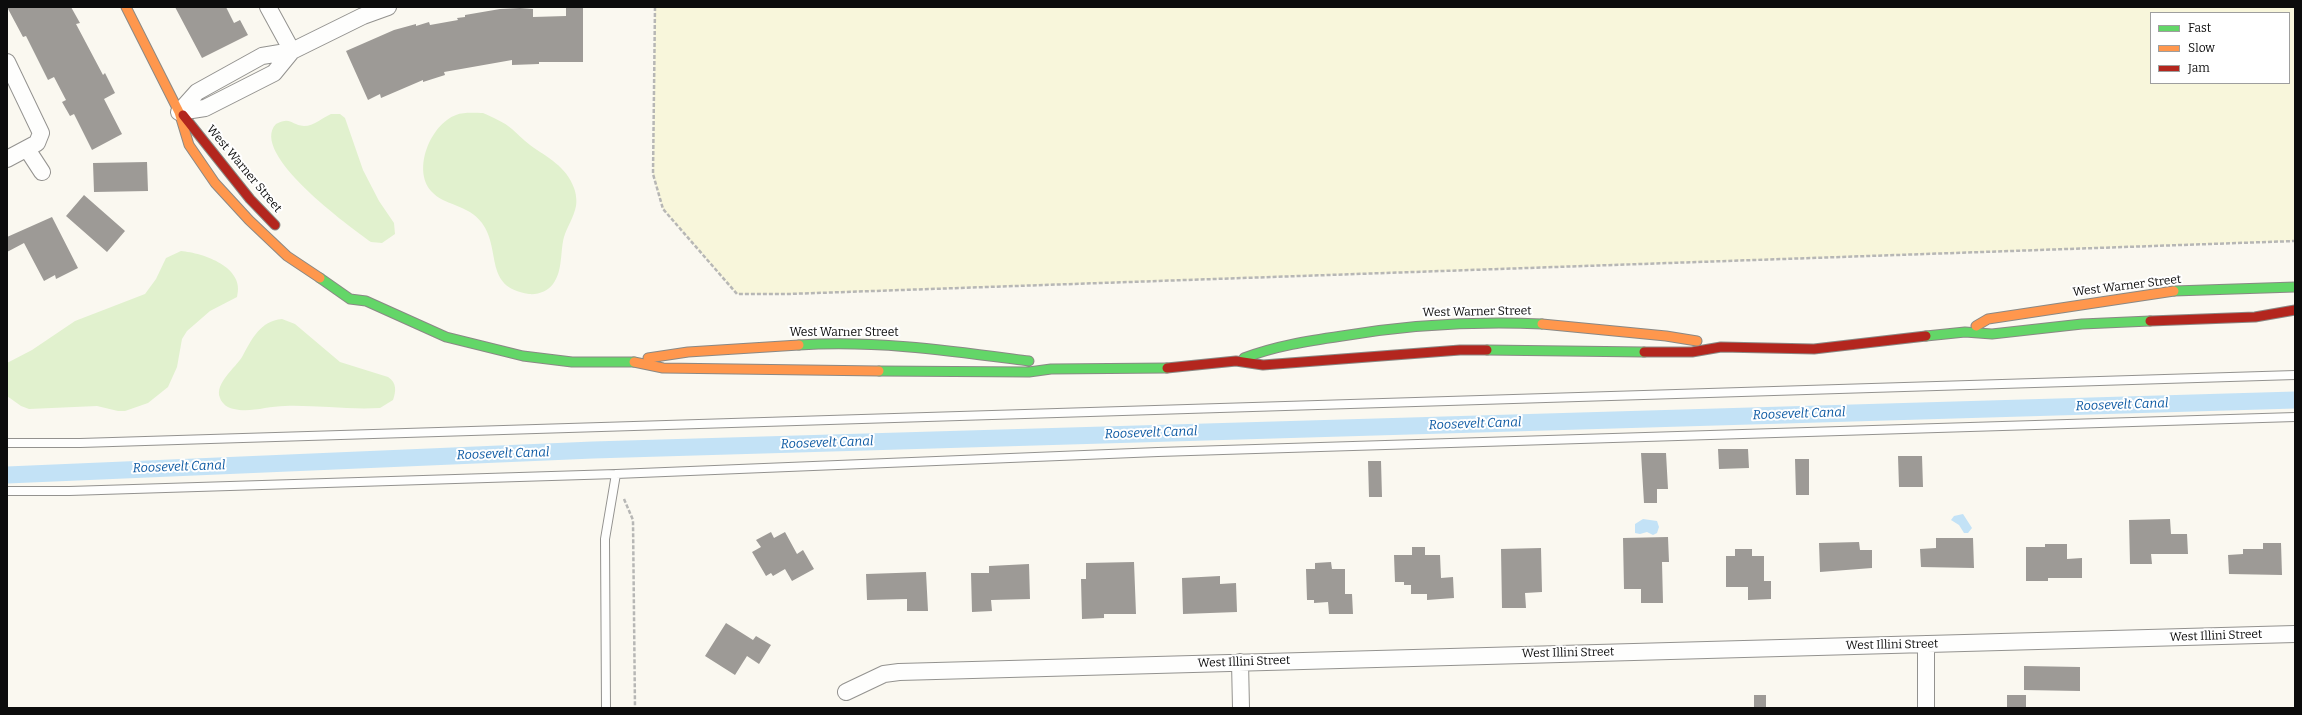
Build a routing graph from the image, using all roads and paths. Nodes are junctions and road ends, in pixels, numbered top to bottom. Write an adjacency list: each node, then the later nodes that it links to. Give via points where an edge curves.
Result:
1 (126, 7): 7 (street, West Warner Street)
2 (268, 7): 5 (street)
3 (388, 7): 5 (street, via 363,16)
4 (655, 7): 12 (path, via 653,174 663,210 736,294 796,294)
5 (292, 51): 7 (street, via 262,56 197,92)
6 (7, 62): 8 (street, via 41,133 37,143)
7 (179, 112): 11 (street, West Warner Street, via 205,140 250,199); 15 (street, West Warner Street, via 189,145 215,183 249,220 287,256 317,278 350,299)
8 (27, 148): 9 (street); 10 (street)
9 (7, 159)
10 (42, 172)
11 (284, 234)
12 (2295, 241)
13 (2295, 286): 17 (street, West Warner Street, via 2136,295 1988,319)
14 (360, 292): 15 (street)
15 (366, 301): 20 (street, West Warner Street, via 446,337 501,352 572,362)
16 (2295, 310): 17 (street, West Warner Street, via 2255,317 2082,324 1992,334)
17 (1966, 332): 18 (street, West Warner Street, via 1814,349)
18 (1721, 348): 19 (street, West Warner Street, via 1692,352 1460,350 1263,365); 19 (street, West Warner Street, via 1690,339 1567,325 1522,322 1448,323 1391,328 1308,341 1261,351)
19 (1236, 361): 21 (street, West Warner Street, via 1151,370)
20 (637, 362): 21 (street, West Warner Street, via 663,368 708,369 1029,372); 21 (street, West Warner Street, via 659,355 688,352 842,342 906,345 980,353 1025,360)
21 (1051, 369)
22 (2295, 375): 24 (lane, via 80,443)
23 (2295, 417): 25 (lane, via 1158,452)
24 (7, 443)
25 (616, 474): 26 (lane); 31 (lane, via 605,539); 32 (path, via 633,520)
26 (7, 491)
27 (2295, 634): 28 (street, West Illini Street)
28 (1926, 644): 29 (street, West Illini Street); 34 (street)
29 (1240, 662): 30 (street, West Illini Street, via 899,672 884,674); 33 (street)
30 (846, 692)
31 (606, 708)
32 (635, 708)
33 (1241, 708)
34 (1926, 708)

